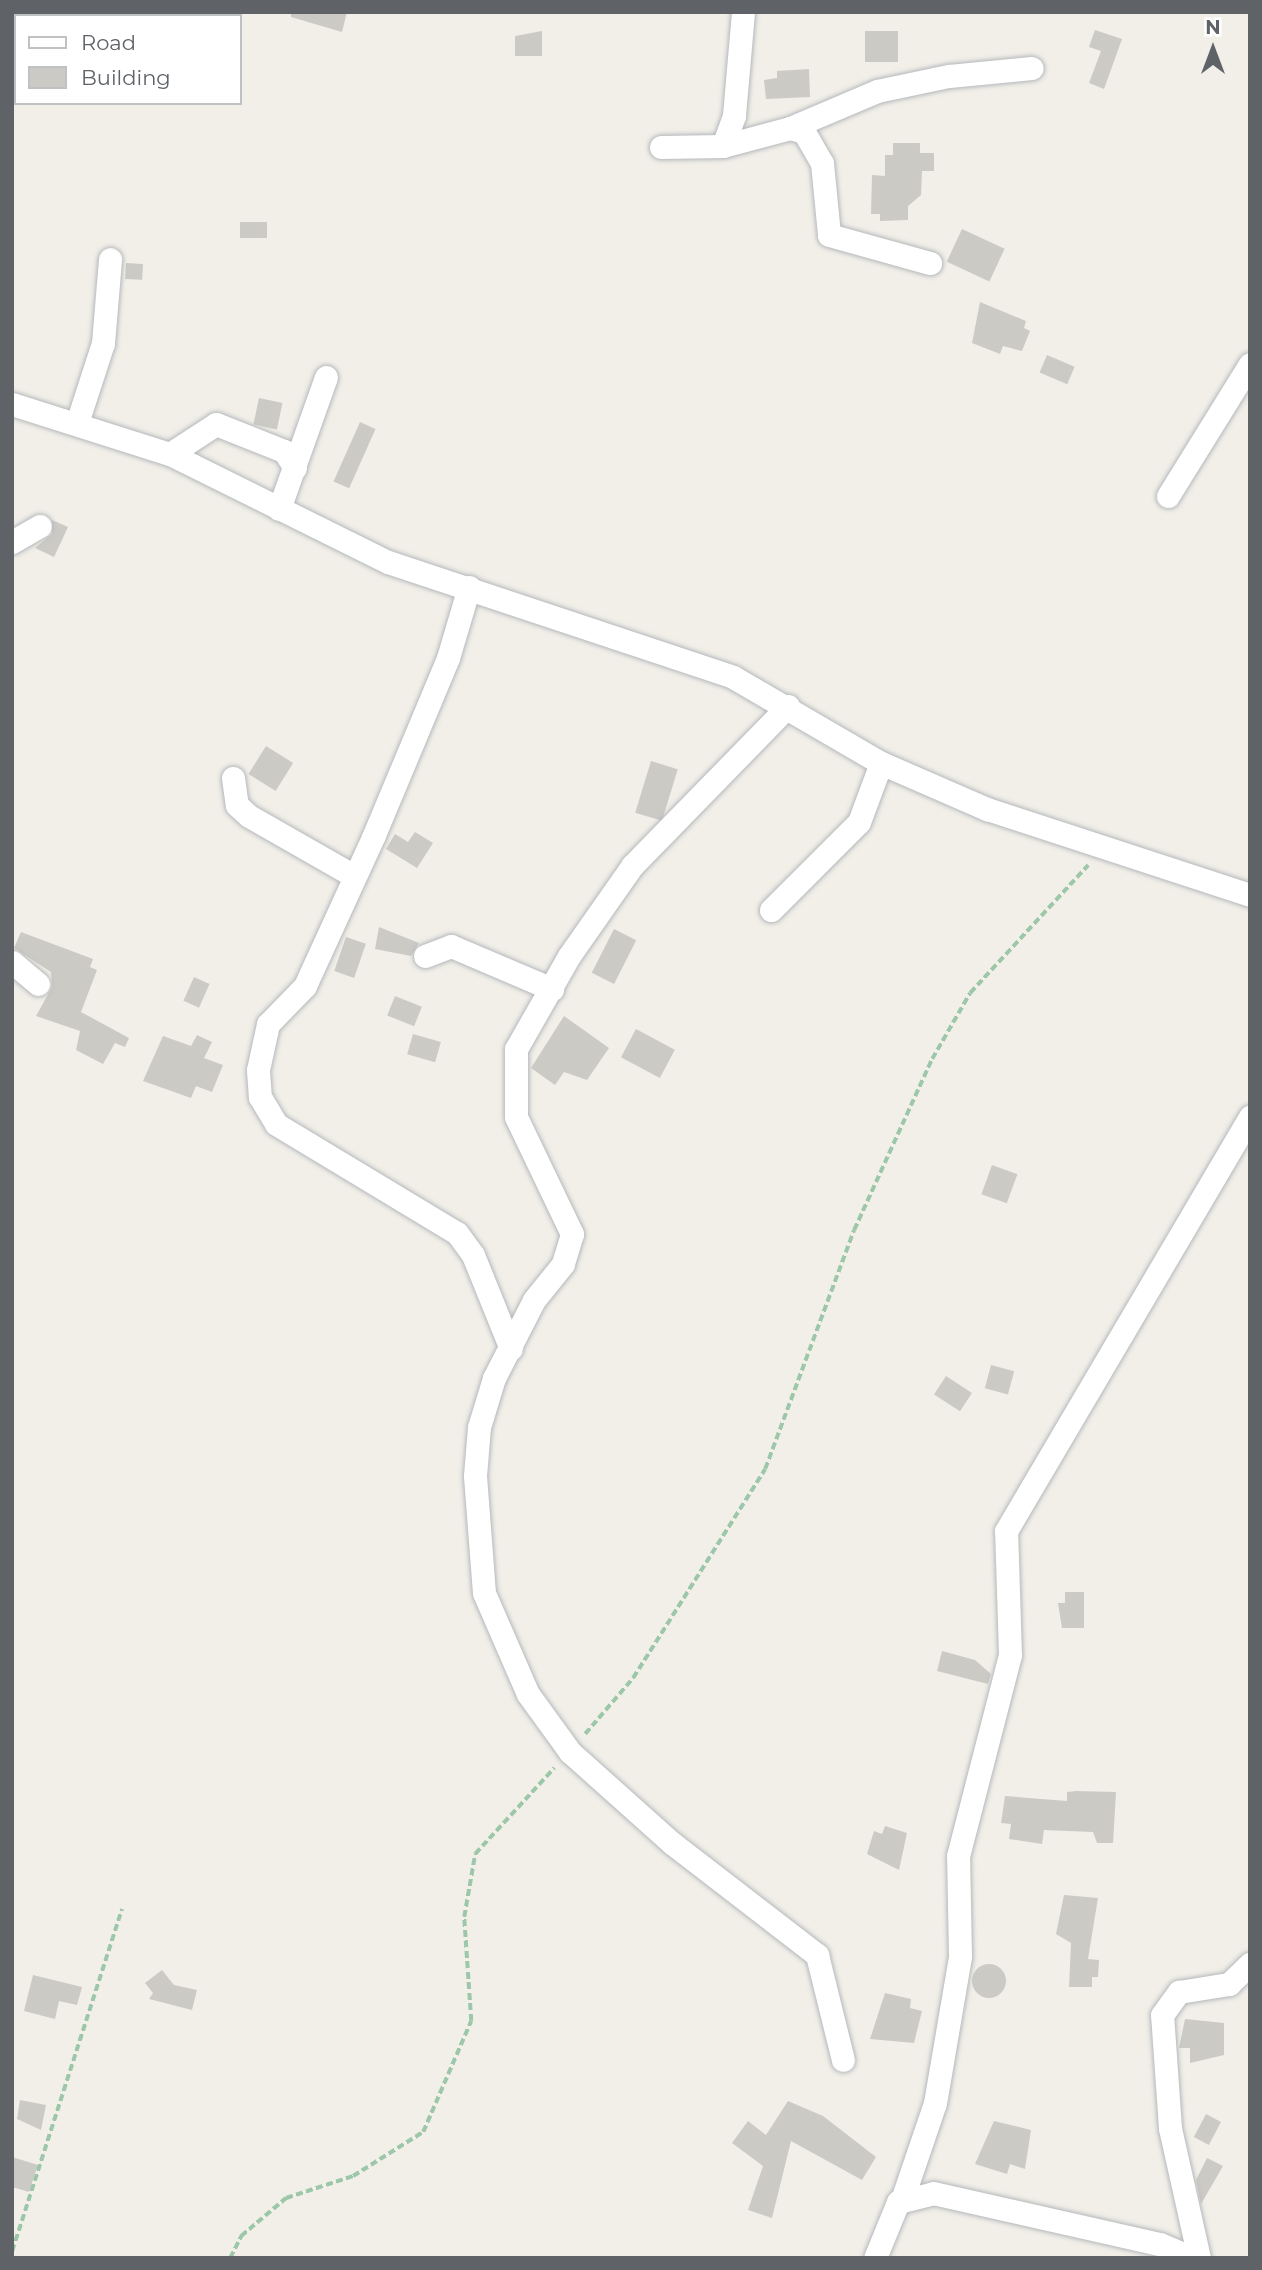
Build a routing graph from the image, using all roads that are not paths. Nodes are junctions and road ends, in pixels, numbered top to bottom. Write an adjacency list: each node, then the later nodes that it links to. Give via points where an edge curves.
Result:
1 (743, 12): 4 (street, via 734,115)
2 (1032, 68): 3 (street, via 949,76 877,91)
3 (790, 128): 4 (street); 7 (street, via 814,144 822,163 829,235)
4 (723, 146): 5 (street)
5 (661, 147)
6 (110, 259): 11 (street, via 103,343)
7 (930, 263)
8 (1250, 364): 14 (street)
9 (326, 377): 13 (street)
10 (12, 404): 11 (street)
11 (77, 423): 12 (street)
12 (170, 454): 13 (street, via 216,424 284,452); 15 (street)
13 (295, 468): 15 (street)
14 (1168, 496)
15 (279, 509): 18 (street, via 388,562)
16 (40, 526): 17 (street)
17 (12, 542)
18 (469, 587): 19 (street, via 688,658); 22 (street, via 448,658)
19 (788, 706): 20 (street); 28 (street, via 632,866)
20 (881, 763): 23 (street, via 987,809 1102,842); 24 (street, via 859,822)
21 (233, 778): 22 (street, via 237,805 249,816)
22 (354, 876): 30 (street, via 306,986 268,1024 260,1047 260,1097 276,1124 457,1233 473,1255)
23 (1250, 895)
24 (771, 910)
25 (425, 956): 28 (street, via 451,946)
26 (12, 962): 27 (street)
27 (38, 984)
28 (552, 989): 30 (street, via 516,1049 513,1091 526,1146 572,1234 563,1264 534,1300)
29 (1250, 1117): 33 (street, via 1006,1531 1010,1655 958,1856 960,1956 935,2102)
30 (511, 1349): 32 (street, via 494,1378 476,1444 484,1593 528,1694 570,1752 673,1844 817,1955)
31 (1250, 1964): 36 (street, via 1228,1984 1179,1992 1162,2015 1170,2128)
32 (843, 2060)
33 (903, 2197): 34 (street); 35 (street, via 967,2198)
34 (875, 2258)
35 (1193, 2258)
36 (1199, 2258)

